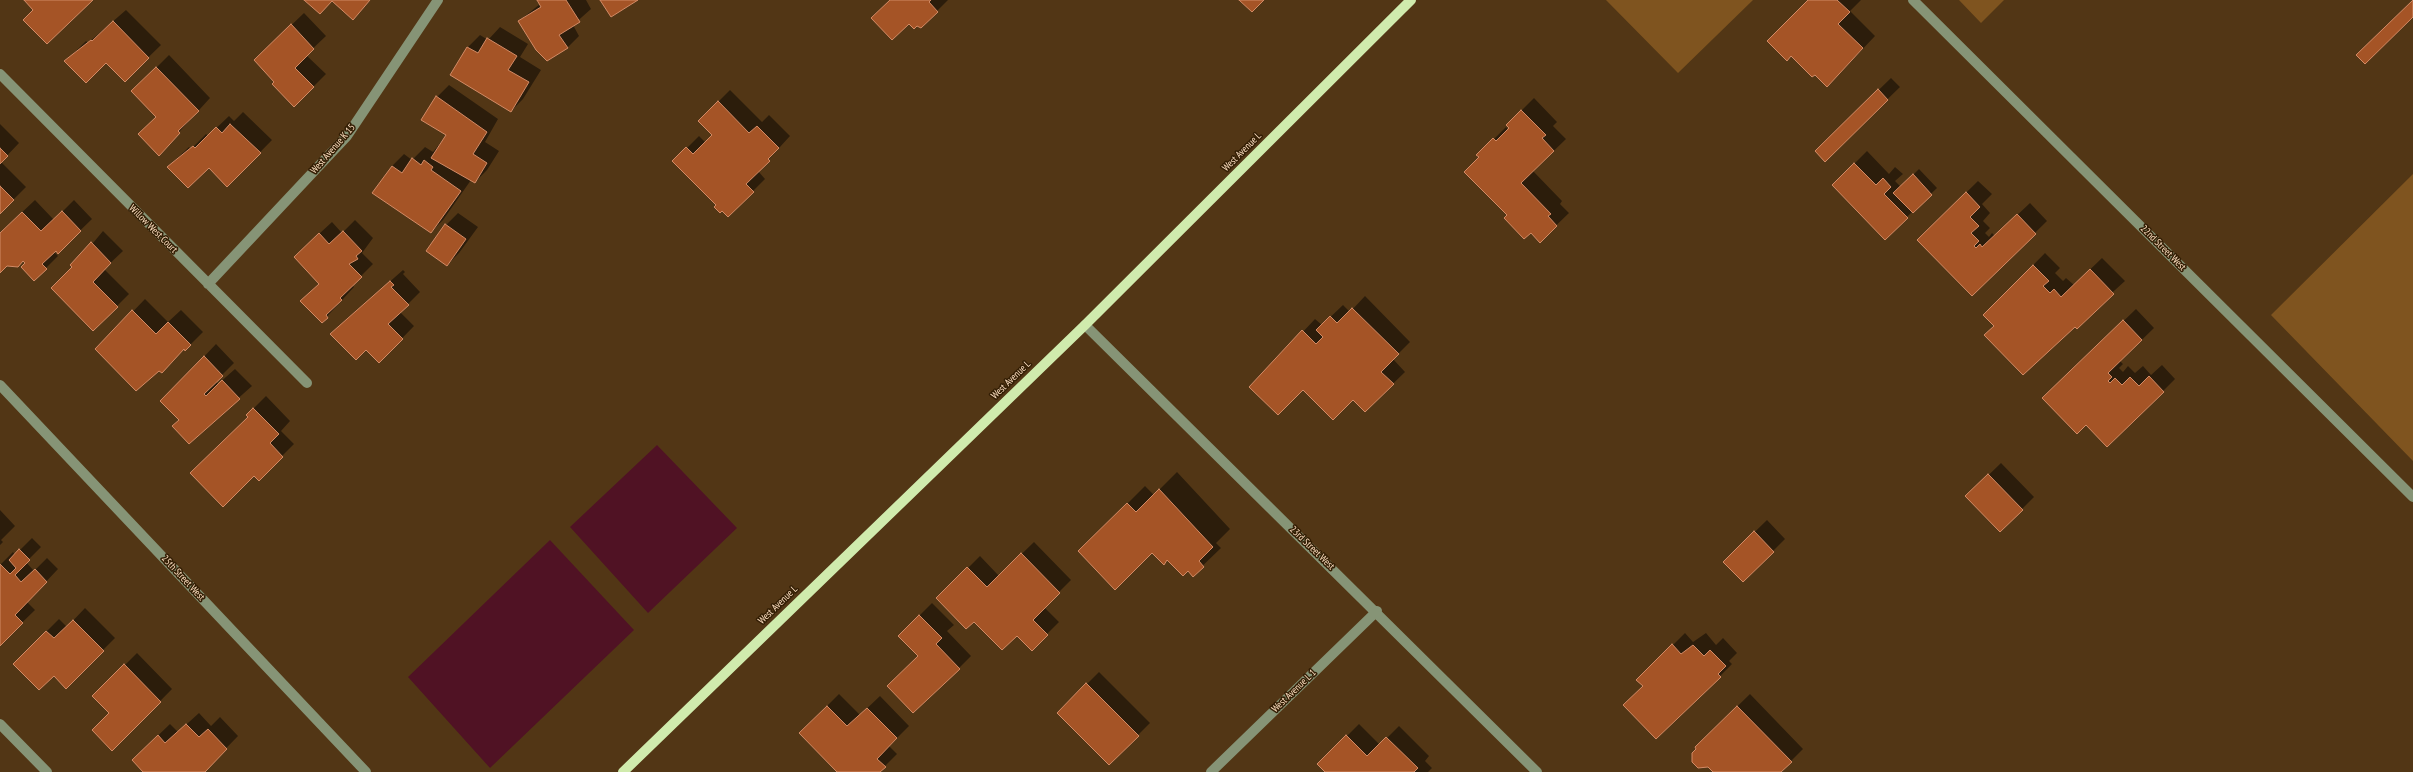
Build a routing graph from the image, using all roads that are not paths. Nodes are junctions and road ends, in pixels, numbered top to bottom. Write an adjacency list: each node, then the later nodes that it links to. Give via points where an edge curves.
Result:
1 (438, 0): 5 (street, West Avenue K 15, via 347,136)
2 (1411, 0): 6 (main road, West Avenue L)
3 (1913, 0): 9 (street, 22nd Street West)
4 (0, 74): 5 (street, Willow West Court)
5 (208, 284): 7 (street, Willow West Court)
6 (1086, 325): 10 (street, 23rd Street West); 14 (main road, West Avenue L)
7 (307, 382)
8 (0, 385): 13 (street, 25th Street West)
9 (2413, 497)
10 (1377, 611): 15 (street, West Avenue L 1); 16 (street, 23rd Street West)
11 (0, 724): 12 (street)
12 (47, 772)
13 (366, 772)
14 (623, 772)
15 (1211, 772)
16 (1537, 772)

